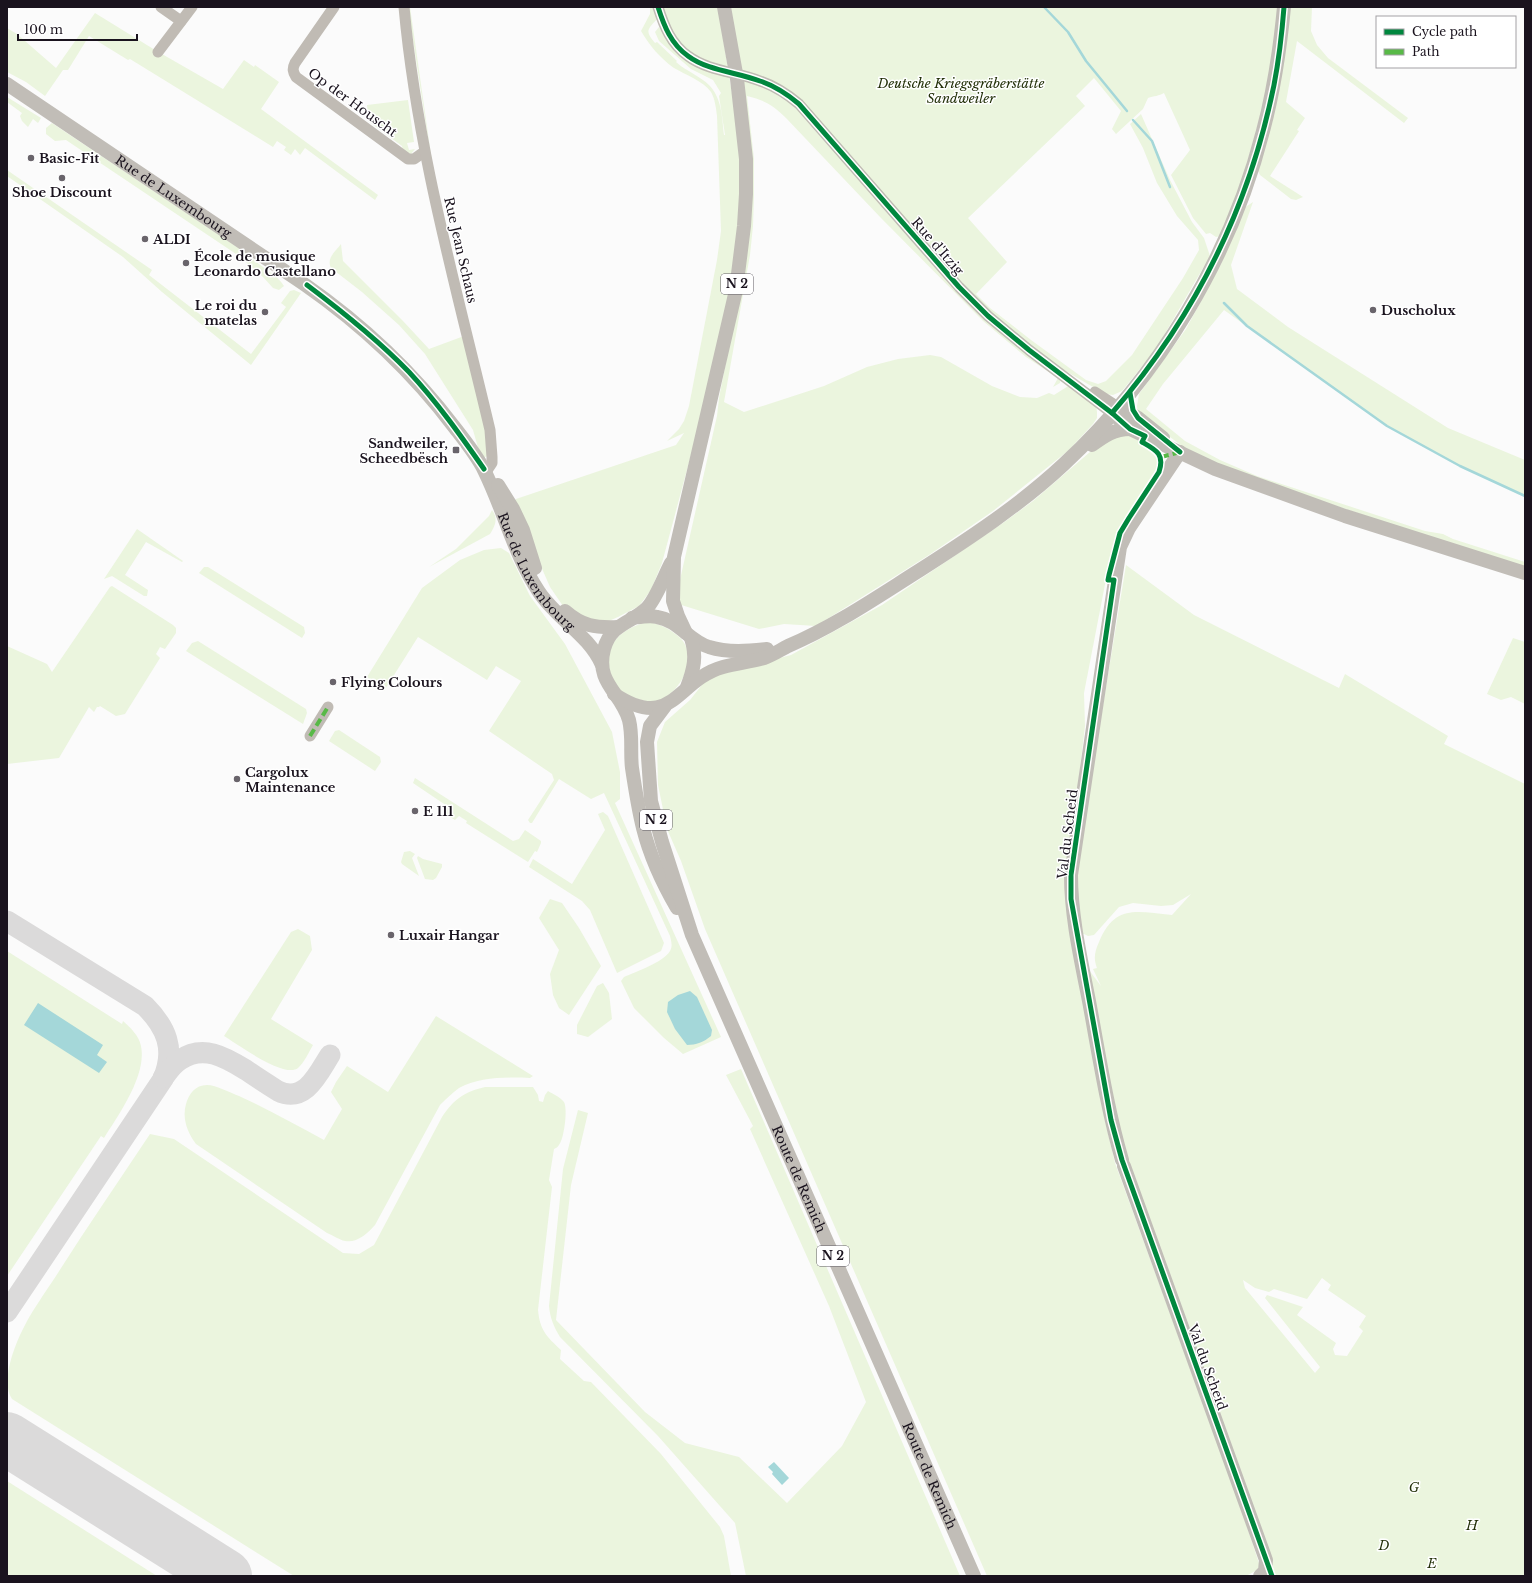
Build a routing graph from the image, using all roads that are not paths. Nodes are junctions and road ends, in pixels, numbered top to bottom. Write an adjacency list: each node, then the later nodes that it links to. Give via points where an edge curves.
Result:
1 (161, 7): 9 (street)
2 (192, 7): 9 (street)
3 (334, 7): 13 (street, Op der Houscht, via 295,63 293,73 405,158 414,159)
4 (400, 7): 10 (street, Rue Jean Schaus)
5 (404, 7): 10 (street, Rue Jean Schaus)
6 (658, 7): 14 (street, Rue d'Itzig, via 672,40 688,56 704,64 760,81 784,92 799,104 959,287 988,316)
7 (724, 7): 24 (main road, N 2, via 737,79 745,152 744,226 736,290)
8 (1284, 7): 15 (main road, via 1274,84 1265,125 1236,213 1221,249 1185,314)
9 (181, 21): 11 (street)
10 (406, 32): 13 (street, Rue Jean Schaus)
11 (158, 52)
12 (7, 84): 22 (main road, Rue de Luxembourg, via 344,312 410,373 442,410)
13 (424, 152): 22 (street, Rue Jean Schaus, via 490,430 492,463)
14 (1029, 350): 16 (street, Rue d'Itzig); 17 (street, Rue d'Itzig)
15 (1130, 393): 17 (main road); 18 (main road)
16 (1092, 398): 17 (street, Rue d'Itzig); 19 (street, via 1100,411)
17 (1115, 410): 18 (main road); 19 (main road)
18 (1134, 423): 20 (main road); 21 (main road, via 1109,433)
19 (1100, 428): 21 (main road)
20 (1180, 452): 25 (main road, via 1215,470 1258,486); 38 (main road, Val du Scheid, via 1129,528 1120,548 1071,875 1071,899 1111,1120 1123,1163)
21 (1062, 466): 30 (main road, via 998,518 933,562 817,633)
22 (484, 469): 23 (main road, Rue de Luxembourg); 26 (main road, Rue de Luxembourg, via 492,476 523,530 536,570)
23 (512, 538): 26 (main road, via 521,542 539,584); 31 (main road, Rue de Luxembourg, via 538,592 554,612 593,648)
24 (674, 557): 27 (main road, N 2, via 647,608); 29 (main road, N 2, via 674,601 678,616)
25 (1525, 573)
26 (551, 597): 28 (main road, Rue de Luxembourg, via 572,618 584,625 600,628)
27 (632, 618): 28 (main road); 29 (main road, via 656,616 668,620)
28 (618, 627): 31 (main road, via 604,648)
29 (689, 635): 30 (main road, via 709,647 746,652); 32 (main road, via 695,649 695,659)
30 (788, 646): 32 (main road, via 766,657 721,667)
31 (602, 665): 33 (main road, via 605,680)
32 (687, 687): 34 (main road, via 680,696)
33 (614, 694): 34 (main road, via 635,706); 37 (main road, Route de Remich / N 2, via 624,708 631,731 632,766 643,829 668,893)
34 (665, 706): 37 (main road, Route de Remich / N 2, via 650,726 647,742 651,801)
35 (328, 707): 36 (street)
36 (310, 736)
37 (692, 935): 39 (main road, Route de Remich / N 2)
38 (1266, 1560): 40 (main road, via 1265,1571); 41 (street, Val du Scheid)
39 (974, 1576)
40 (1260, 1576)
41 (1272, 1576)

